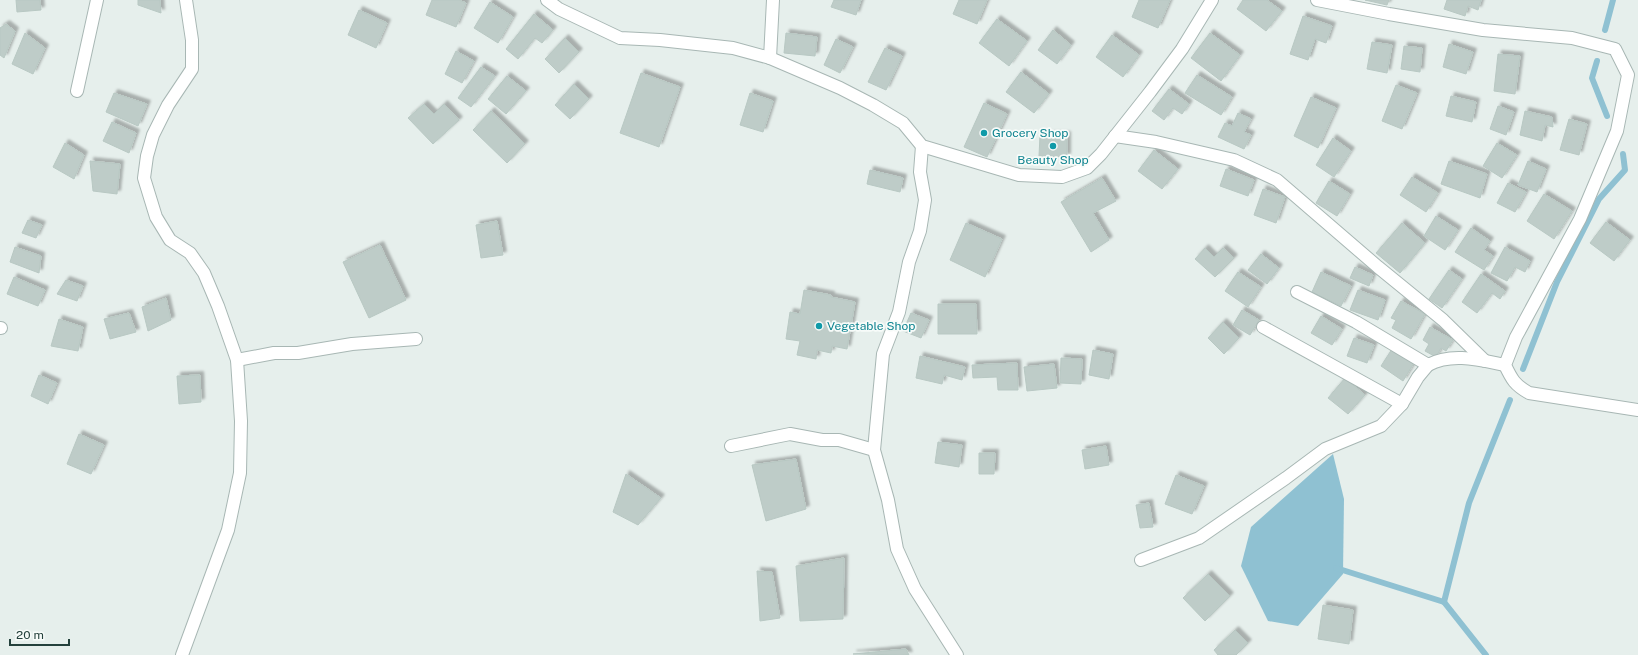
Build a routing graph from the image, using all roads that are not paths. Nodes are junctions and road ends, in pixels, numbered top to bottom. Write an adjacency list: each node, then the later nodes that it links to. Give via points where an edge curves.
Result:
1 (97, 0): 8 (street)
2 (186, 0): 14 (street, via 192,40 192,69 168,105 153,135 144,178 156,218 170,240 190,254 204,273)
3 (547, 0): 7 (street, via 620,38 726,47)
4 (774, 0): 7 (street)
5 (1212, 0): 9 (street, via 1182,49)
6 (1318, 0): 17 (street, via 1483,30 1572,38 1616,49 1628,75 1617,131 1580,219 1516,337)
7 (770, 58): 10 (street, via 873,105 903,123)
8 (77, 91)
9 (1115, 136): 10 (street, via 1087,168 1062,177 1019,175); 15 (street, via 1156,142 1234,160 1277,180 1443,320)
10 (922, 146): 21 (street, via 920,172 925,200 920,231 909,262 899,312 883,354)
11 (1296, 292): 16 (street, via 1356,322)
12 (1263, 327): 18 (street)
13 (416, 339): 14 (street, via 352,344 298,353 274,353)
14 (237, 360): 23 (street, via 241,421 240,473 228,530)
15 (1485, 361): 16 (street, via 1452,358); 17 (street)
16 (1428, 365): 18 (street)
17 (1505, 365): 19 (street, via 1512,380 1519,388 1529,393)
18 (1402, 404): 22 (street, via 1381,426 1325,449 1199,538)
19 (1638, 410)
20 (731, 446): 21 (street, via 790,434 822,440 839,440)
21 (874, 450): 24 (street, via 888,500 897,549 915,589)
22 (1141, 560)
23 (182, 655)
24 (957, 655)

